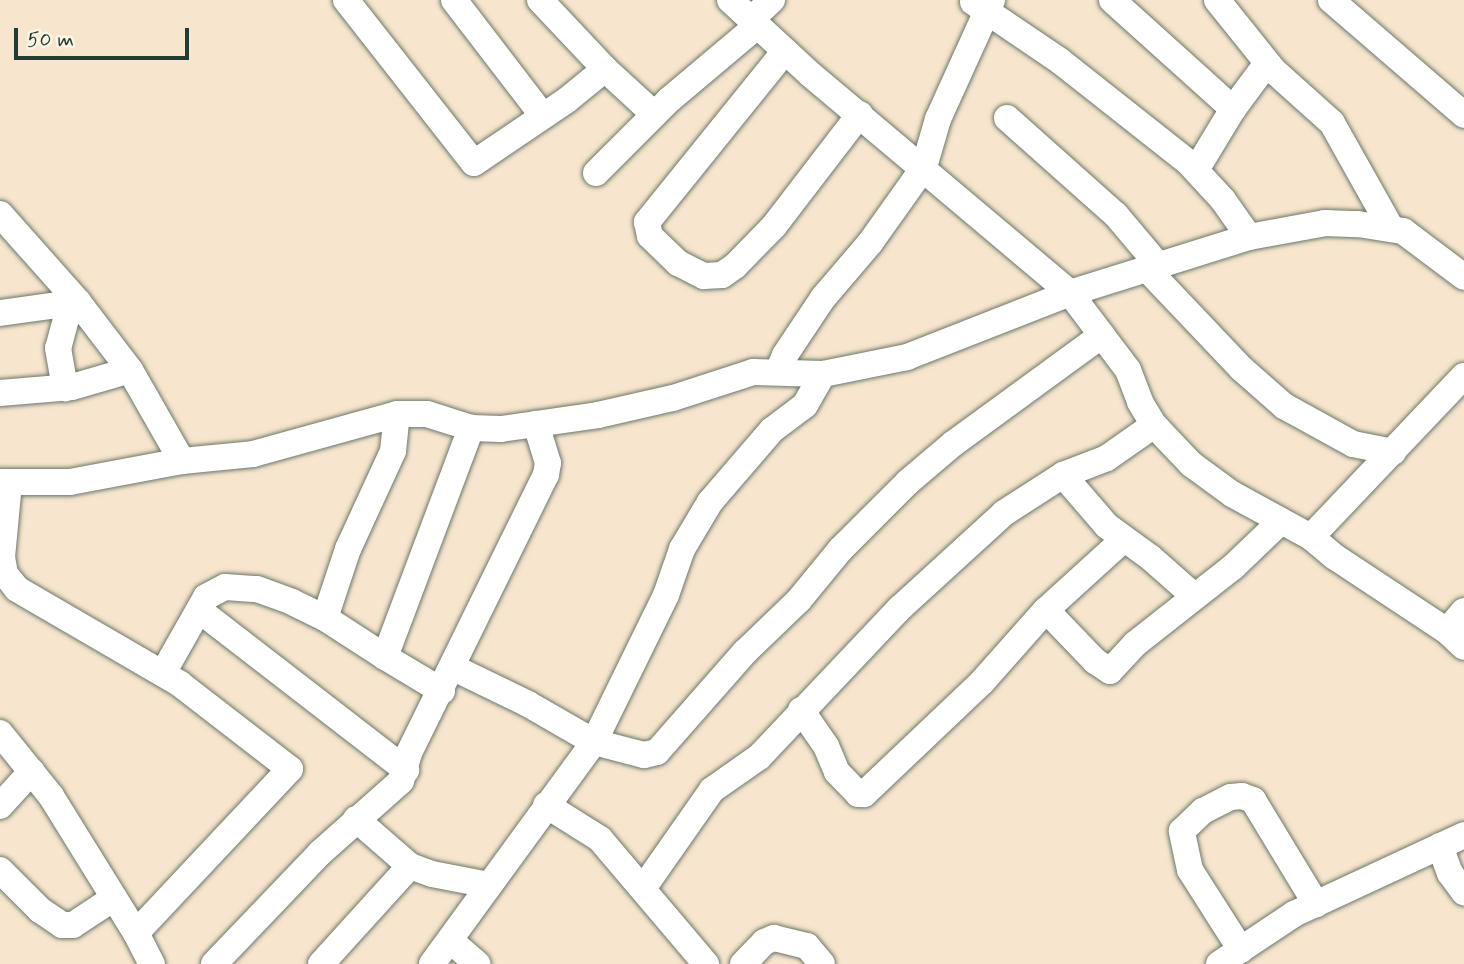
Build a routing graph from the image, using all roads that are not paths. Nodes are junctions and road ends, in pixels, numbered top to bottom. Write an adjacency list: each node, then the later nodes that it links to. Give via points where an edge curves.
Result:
1 (346, 0): 18 (street, via 472,162 479,162)
2 (454, 0): 18 (street)
3 (540, 0): 13 (street)
4 (730, 0): 10 (street)
5 (772, 0): 10 (street)
6 (1111, 0): 14 (street)
7 (1217, 0): 12 (street)
8 (1331, 0): 17 (street)
9 (983, 4): 20 (street); 21 (street)
10 (755, 22): 11 (street); 15 (street)
11 (785, 51): 16 (street); 16 (street, via 647,222 650,236 678,262 704,276 722,275 735,265 774,226)
12 (1267, 63): 14 (street); 24 (street, via 1332,123)
13 (604, 69): 15 (street); 18 (street)
14 (1233, 109): 21 (street)
15 (654, 114): 22 (street)
16 (860, 114): 20 (street)
17 (1464, 115)
18 (543, 116)
19 (1007, 118): 26 (street, via 1116,215)
20 (924, 167): 28 (street); 33 (street, via 870,243 823,298)
21 (1196, 170): 25 (street)
22 (596, 173)
23 (5, 225): 29 (street)
24 (1391, 228): 25 (street, via 1325,223); 27 (street)
25 (1249, 237): 26 (street)
26 (1153, 268): 28 (street); 42 (street, via 1242,369 1284,406 1344,440)
27 (1461, 268)
28 (1070, 293): 31 (street); 34 (street, via 907,357)
29 (71, 304): 30 (street); 32 (street); 36 (street, via 58,348)
30 (0, 313)
31 (1102, 335): 40 (street, via 1128,370); 60 (street, via 908,482 745,652 657,752 645,755)
32 (130, 370): 36 (street); 43 (street)
33 (778, 371): 34 (street); 39 (street, via 753,372 673,398)
34 (822, 374): 60 (street, via 806,405 772,430 710,502 682,549 666,595)
35 (1464, 376): 42 (street)
36 (65, 388): 37 (street)
37 (0, 393)
38 (397, 415): 41 (street, via 427,414); 43 (street, via 253,454); 53 (street, via 393,451 348,549)
39 (536, 425): 41 (street); 57 (street, via 548,471)
40 (1154, 425): 44 (street, via 1107,458); 46 (street, via 1191,464)
41 (471, 428): 55 (street)
42 (1393, 452): 47 (street)
43 (181, 461): 45 (street, via 70,482)
44 (1063, 475): 48 (street); 58 (street, via 1004,513 899,609)
45 (5, 482): 56 (street, via 2,557 8,579 62,617)
46 (1281, 521): 47 (street); 49 (street)
47 (1311, 537): 54 (street)
48 (1123, 540): 49 (street, via 1152,558); 51 (street)
49 (1194, 596): 51 (street, via 1108,672)
50 (199, 610): 53 (street, via 216,589 248,587); 56 (street); 61 (street)
51 (1046, 610): 58 (street, via 982,682 862,794 837,772 826,746)
52 (1464, 611): 54 (street)
53 (325, 618): 55 (street)
54 (1455, 639)
55 (385, 657): 57 (street)
56 (163, 673): 75 (street, via 290,769)
57 (448, 679): 60 (street, via 528,704); 61 (street, via 409,753)
58 (801, 710): 71 (street, via 755,761 712,790)
59 (0, 733): 62 (street)
60 (594, 742): 63 (street)
61 (406, 770): 65 (street, via 397,785)
62 (32, 771): 64 (street); 73 (street)
63 (546, 805): 70 (street); 71 (street, via 590,831)
64 (0, 806)
65 (356, 819): 68 (street); 79 (street)
66 (1464, 835): 67 (street)
67 (1440, 846): 72 (street, via 1450,873); 74 (street)
68 (410, 866): 70 (street); 80 (street)
69 (3, 879): 73 (street, via 52,920 69,926)
70 (489, 885): 76 (street)
71 (644, 887): 83 (street)
72 (1464, 892)
73 (114, 898): 75 (street)
74 (1315, 904): 77 (street); 77 (street, via 1253,800 1231,797 1203,811 1182,831 1190,870)
75 (136, 933): 78 (street)
76 (451, 941): 81 (street); 82 (street)
77 (1230, 957)
78 (152, 964)
79 (214, 964)
80 (321, 964)
81 (432, 964)
82 (477, 964)
83 (706, 964)
84 (743, 964): 85 (street, via 759,946 774,938 807,946)
85 (822, 964)

